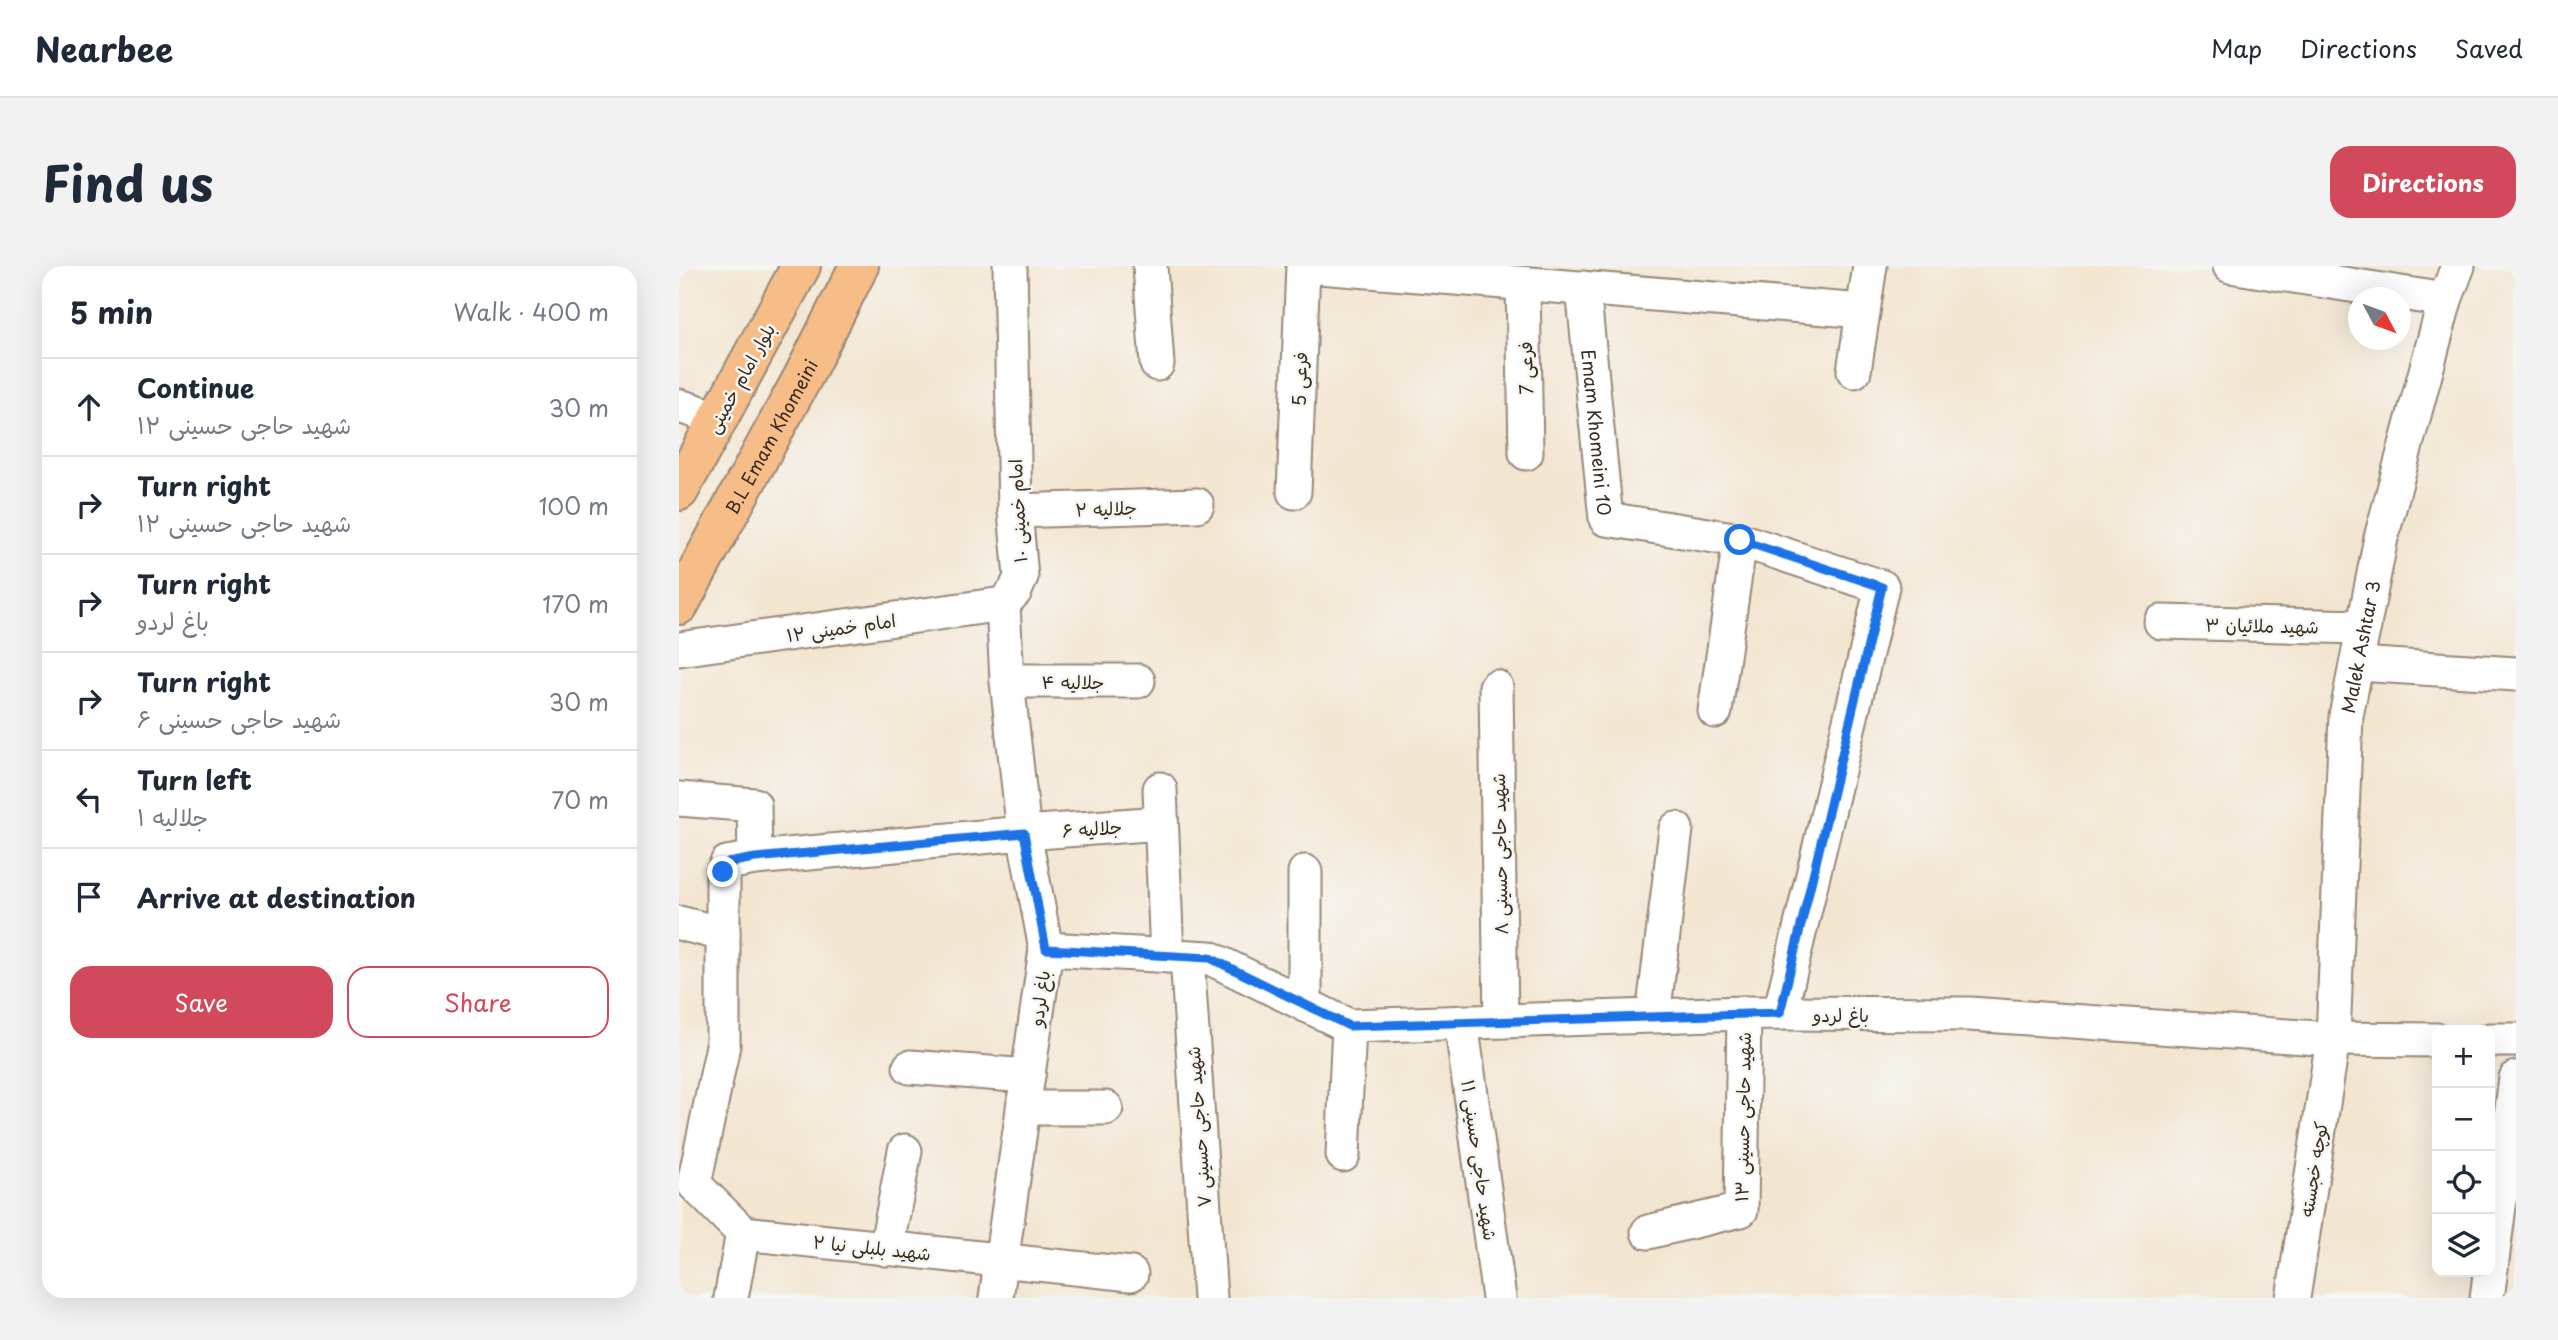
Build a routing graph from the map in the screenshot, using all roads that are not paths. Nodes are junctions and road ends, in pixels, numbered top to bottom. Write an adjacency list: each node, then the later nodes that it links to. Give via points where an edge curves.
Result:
1 (801, 266): 17 (main road, بلوار امام خمینی)
2 (859, 266): 25 (main road, B.L Emam Khomeini)
3 (1010, 266): 22 (street, امام خمینی ۱۰)
4 (1150, 266): 14 (street)
5 (1305, 266): 10 (street); 20 (street, فرعی 5)
6 (1870, 266): 13 (street)
7 (2230, 266): 12 (street)
8 (2458, 266): 12 (street, Malek Ashtar 3)
9 (1632, 279): 11 (street); 13 (street)
10 (1524, 284): 11 (street); 18 (street, فرعی 7)
11 (1583, 288): 23 (street, Emam Khomeini 10, via 1606,519)
12 (2445, 300): 27 (street, Malek Ashtar 3, via 2381,538)
13 (1863, 311): 15 (street)
14 (1157, 364)
15 (1854, 371)
16 (679, 406): 17 (street)
17 (718, 418): 19 (main road, بلوار امام خمینی)
18 (1526, 453)
19 (679, 491)
20 (1294, 492)
21 (1197, 505): 22 (street, جلالیه ۲)
22 (1015, 511): 24 (street, امام خمینی ۱۰, via 1021,577)
23 (1740, 540): 34 (street); 48 (street, via 1882,587)
24 (1003, 604): 28 (street, امام خمینی ۱۲); 31 (street)
25 (679, 605)
26 (2161, 622): 27 (street, شهید ملائیان ۳)
27 (2364, 627): 29 (street, Malek Ashtar 3)
28 (679, 649)
29 (2358, 664): 30 (street); 53 (street, Malek Ashtar 3, via 2346,716)
30 (2516, 674)
31 (1007, 681): 32 (street, جلالیه ۴); 39 (street)
32 (1139, 681)
33 (1496, 687): 50 (street, شهید حاجی حسینی ۸)
34 (1715, 711)
35 (1160, 789): 37 (street, شهید حاجی حسینی ۷)
36 (679, 799): 40 (street, via 754,805)
37 (1161, 823): 39 (street, جلالیه ۶); 45 (street, شهید حاجی حسینی ۷)
38 (1676, 829): 49 (street)
39 (1024, 833): 40 (street, جلالیه ۶); 44 (street)
40 (755, 858): 43 (street, جلالیه ۶, via 727,863 723,872)
41 (1305, 872): 46 (street)
42 (679, 923): 43 (street)
43 (723, 934): 64 (street, via 723,1046 694,1184)
44 (1046, 949): 45 (street, باغ لردو); 59 (street, باغ لردو)
45 (1177, 956): 46 (street, باغ لردو, via 1210,958); 70 (street, شهید حاجی حسینی ۷)
46 (1305, 1005): 52 (street, باغ لردو)
47 (1744, 1013): 48 (street, باغ لردو); 49 (street, باغ لردو); 63 (street, شهید حاجی حسینی ۱۳, via 1741,1210)
48 (1780, 1013): 53 (street, باغ لردو, via 1970,1014)
49 (1653, 1016): 50 (street, باغ لردو)
50 (1501, 1021): 51 (street, باغ لردو)
51 (1461, 1023): 52 (street, باغ لردو); 71 (street, شهید حاجی حسینی ۱۱)
52 (1349, 1026): 62 (street)
53 (2333, 1040): 54 (street, باغ لردو); 72 (street, کوچه خجسته)
54 (2432, 1040)
55 (2495, 1040): 56 (street)
56 (2516, 1040)
57 (910, 1067): 59 (street)
58 (2516, 1078): 73 (street)
59 (1026, 1092): 60 (street); 66 (street, باغ لردو)
60 (1106, 1108)
61 (905, 1151): 65 (street)
62 (1343, 1155)
63 (1648, 1232)
64 (743, 1233): 65 (street, شهید بلبلی نیا ۲); 68 (street)
65 (886, 1249): 66 (street, شهید بلبلی نیا ۲)
66 (1001, 1262): 67 (street, شهید بلبلی نیا ۲); 69 (street, باغ لردو)
67 (1131, 1274)
68 (731, 1298)
69 (996, 1298)
70 (1210, 1298)
71 (1499, 1298)
72 (2293, 1298)
73 (2487, 1298)

